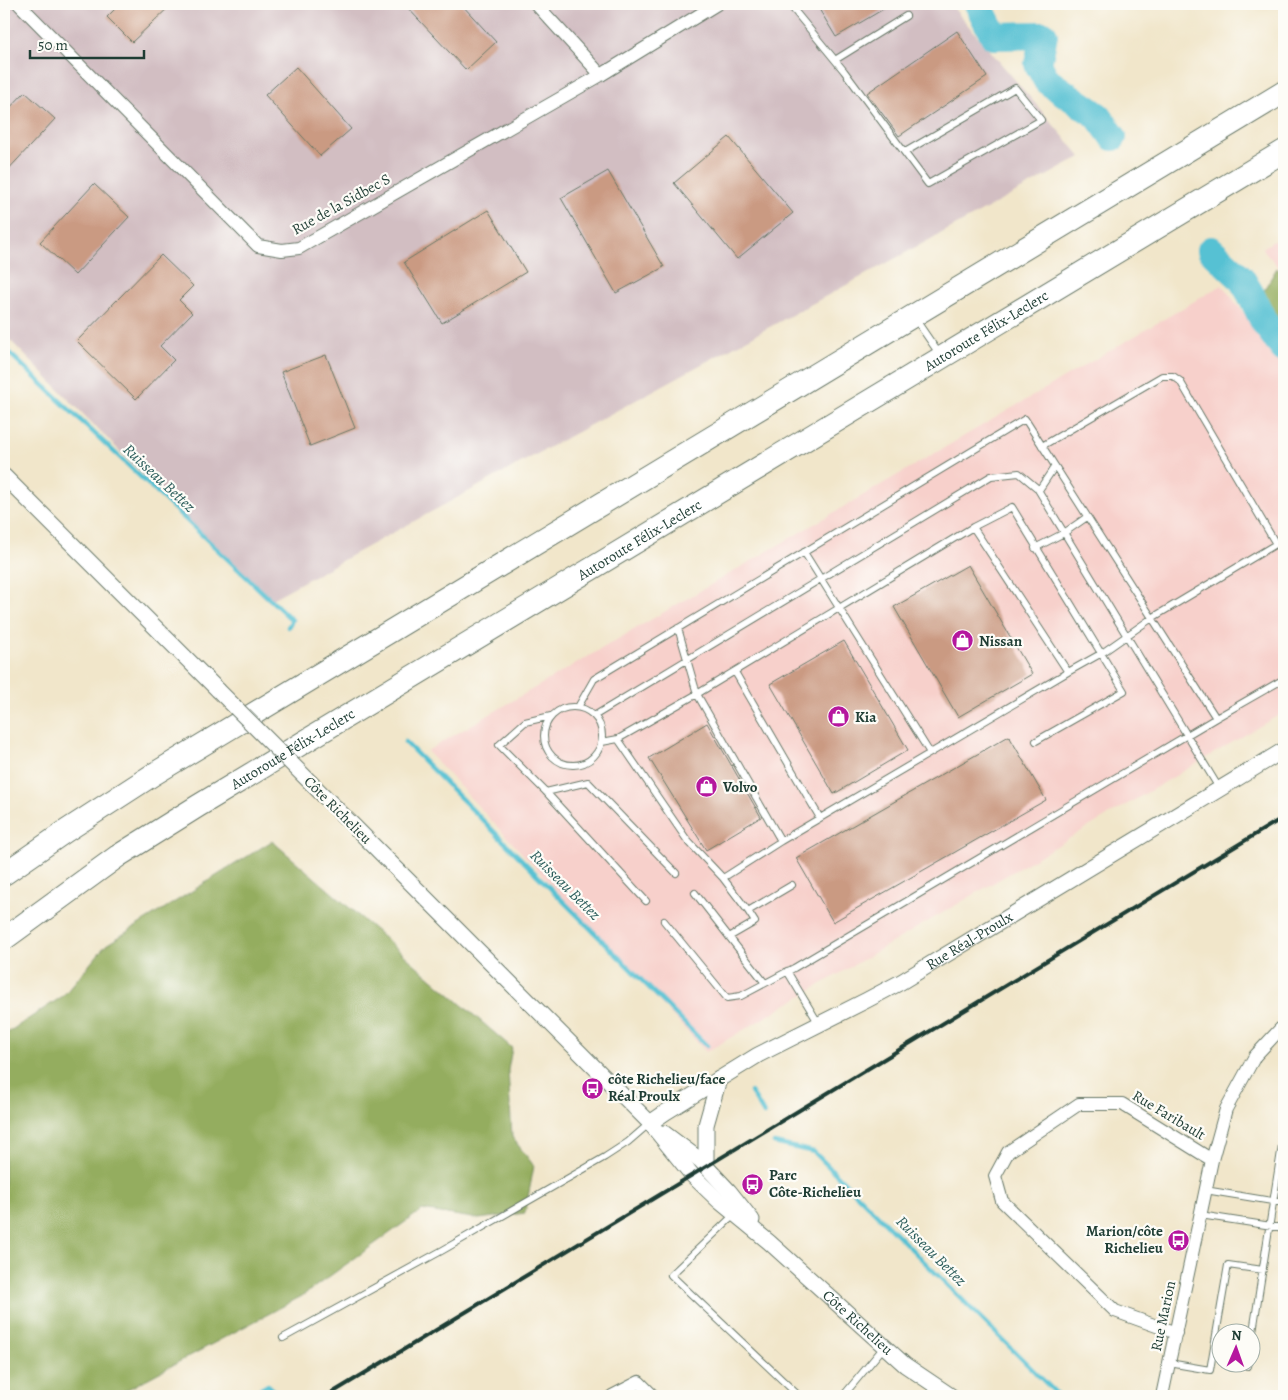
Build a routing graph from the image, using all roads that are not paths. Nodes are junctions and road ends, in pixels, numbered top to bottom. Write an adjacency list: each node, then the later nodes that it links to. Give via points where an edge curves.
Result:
1 (19, 4): 7 (street, Rue de la Sidbec S, via 258,246 282,250 299,248)
2 (536, 4): 7 (street)
3 (717, 4): 7 (street, Rue de la Sidbec S)
4 (789, 4): 6 (lane)
5 (906, 16): 6 (lane)
6 (835, 60): 10 (lane)
7 (601, 75)
8 (1284, 92): 11 (highway)
9 (1284, 151): 12 (highway, Autoroute Félix-Leclerc)
10 (905, 152): 10 (lane, via 928,184 1041,120 1015,88)
11 (914, 316): 12 (lane); 50 (highway, via 154,774)
12 (942, 358): 58 (highway, Autoroute Félix-Leclerc, via 175,820 118,856)
13 (1042, 446): 14 (lane); 21 (lane, via 1162,376 1173,376 1180,381); 23 (lane, via 1025,419)
14 (1055, 466): 16 (lane); 17 (lane)
15 (4, 476): 64 (street, Côte Richelieu, bridge)
16 (1039, 490): 19 (lane); 24 (lane, via 1019,473 992,476)
17 (1087, 517): 19 (lane); 26 (lane)
18 (973, 527): 22 (lane, via 1012,507); 25 (lane); 32 (lane)
19 (1064, 533): 22 (lane); 28 (lane)
20 (1284, 543): 21 (lane)
21 (1276, 544): 26 (lane)
22 (1036, 548): 29 (lane)
23 (804, 552): 24 (lane); 27 (lane)
24 (820, 579): 25 (lane); 30 (lane)
25 (838, 610): 31 (lane); 44 (lane)
26 (1152, 618): 28 (lane); 38 (lane)
27 (678, 628): 30 (lane); 35 (lane, via 594,679)
28 (1127, 636): 29 (lane); 39 (lane)
29 (1102, 653): 32 (lane); 41 (lane, via 1124,691)
30 (687, 660): 34 (lane); 37 (lane)
31 (735, 672): 34 (lane); 47 (lane)
32 (1068, 672): 44 (lane)
33 (1284, 679): 38 (lane)
34 (697, 694): 40 (lane); 48 (lane)
35 (578, 707): 36 (lane, via 568,707); 37 (lane)
36 (551, 716): 42 (lane, via 546,724 544,744 560,762 574,766 584,764 598,751); 46 (lane, via 525,722 499,745)
37 (594, 716): 42 (lane, via 600,724)
38 (1216, 718): 39 (lane)
39 (1187, 736): 45 (lane); 59 (lane)
40 (618, 739): 42 (lane); 51 (lane, via 686,840)
41 (1036, 741)
42 (602, 742)
43 (1284, 750): 45 (street, Rue Réal-Proulx)
44 (930, 754): 47 (lane)
45 (1220, 789): 61 (street, Rue Réal-Proulx, via 901,982)
46 (546, 792): 49 (lane, via 588,782); 54 (lane)
47 (820, 818): 48 (lane)
48 (781, 841): 51 (lane)
49 (676, 873)
50 (4, 874)
51 (723, 878): 55 (lane)
52 (792, 885): 55 (lane)
53 (694, 893): 57 (lane)
54 (646, 901)
55 (748, 911): 57 (lane, via 755,922)
56 (664, 921): 60 (lane, via 727,998 741,996)
57 (730, 938): 60 (lane)
58 (4, 939)
59 (787, 972): 60 (lane); 61 (lane)
60 (765, 983)
61 (819, 1024): 63 (street, Rue Réal-Proulx)
62 (1284, 1025): 66 (street, Rue Marion, via 1255,1056 1226,1110)
63 (719, 1079): 64 (street, Rue Réal-Proulx); 67 (street, via 706,1125)
64 (650, 1123): 67 (street, Côte Richelieu); 71 (street, Côte Richelieu, via 692,1175); 79 (lane, via 604,1157)
65 (1284, 1132): 69 (lane)
66 (1212, 1160): 68 (street, Rue Marion); 78 (street, Rue Faribault, via 1122,1104 1079,1104 1008,1152 995,1176 1002,1201 1115,1311)
67 (706, 1166): 75 (street, Côte Richelieu)
68 (1206, 1190): 69 (lane); 72 (street, Rue Marion)
69 (1274, 1201): 70 (lane); 73 (lane)
70 (1284, 1203)
71 (735, 1214): 75 (street, Côte Richelieu); 84 (lane, via 671,1275)
72 (1200, 1214): 73 (lane); 78 (street, Rue Marion)
73 (1270, 1226): 74 (lane); 76 (lane)
74 (1284, 1228)
75 (770, 1242): 80 (street, Côte Richelieu)
76 (1263, 1270): 77 (lane); 81 (lane, via 1228,1265 1210,1370)
77 (1255, 1322)
78 (1176, 1333): 81 (street, Rue Marion)
79 (283, 1338)
80 (884, 1347): 85 (lane); 86 (street, Côte Richelieu)
81 (1169, 1363): 87 (street, Rue Marion)
82 (612, 1396): 83 (street, via 639,1382)
83 (653, 1396)
84 (799, 1396)
85 (844, 1396)
86 (951, 1396)
87 (1162, 1396)

